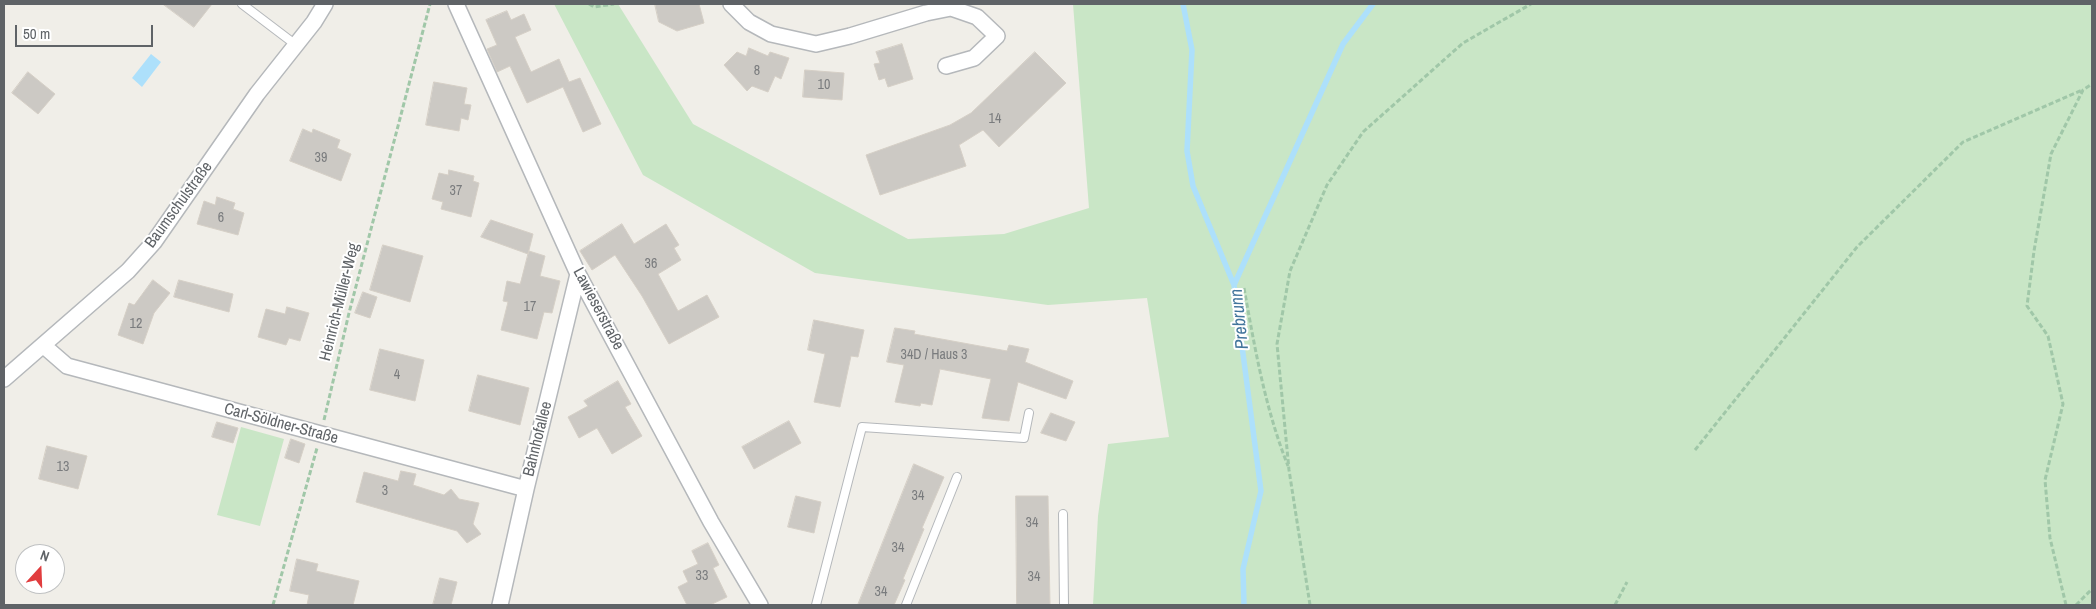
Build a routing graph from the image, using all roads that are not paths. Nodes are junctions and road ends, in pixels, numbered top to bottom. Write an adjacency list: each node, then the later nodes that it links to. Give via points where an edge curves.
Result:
1 (242, 4): 5 (lane)
2 (325, 4): 5 (street, Baumschulstraße)
3 (456, 4): 7 (street, Lawieserstraße)
4 (731, 4): 6 (street, via 749,22 771,34 816,44 951,8 977,17 997,36 974,58)
5 (296, 45): 8 (street, Baumschulstraße, via 257,94 154,242 128,271)
6 (946, 66)
7 (578, 274): 12 (street, Bahnhofallee); 15 (street, Lawieserstraße, via 711,522)
8 (44, 346): 9 (street, Baumschulstraße); 12 (street, Carl-Söldner-Straße, via 67,366)
9 (4, 379)
10 (1028, 413): 16 (lane, via 1024,438 862,427)
11 (957, 477): 17 (lane)
12 (526, 489): 14 (street, Bahnhofallee)
13 (1063, 514): 18 (lane)
14 (500, 605)
15 (760, 605)
16 (816, 605)
17 (906, 605)
18 (1064, 605)

